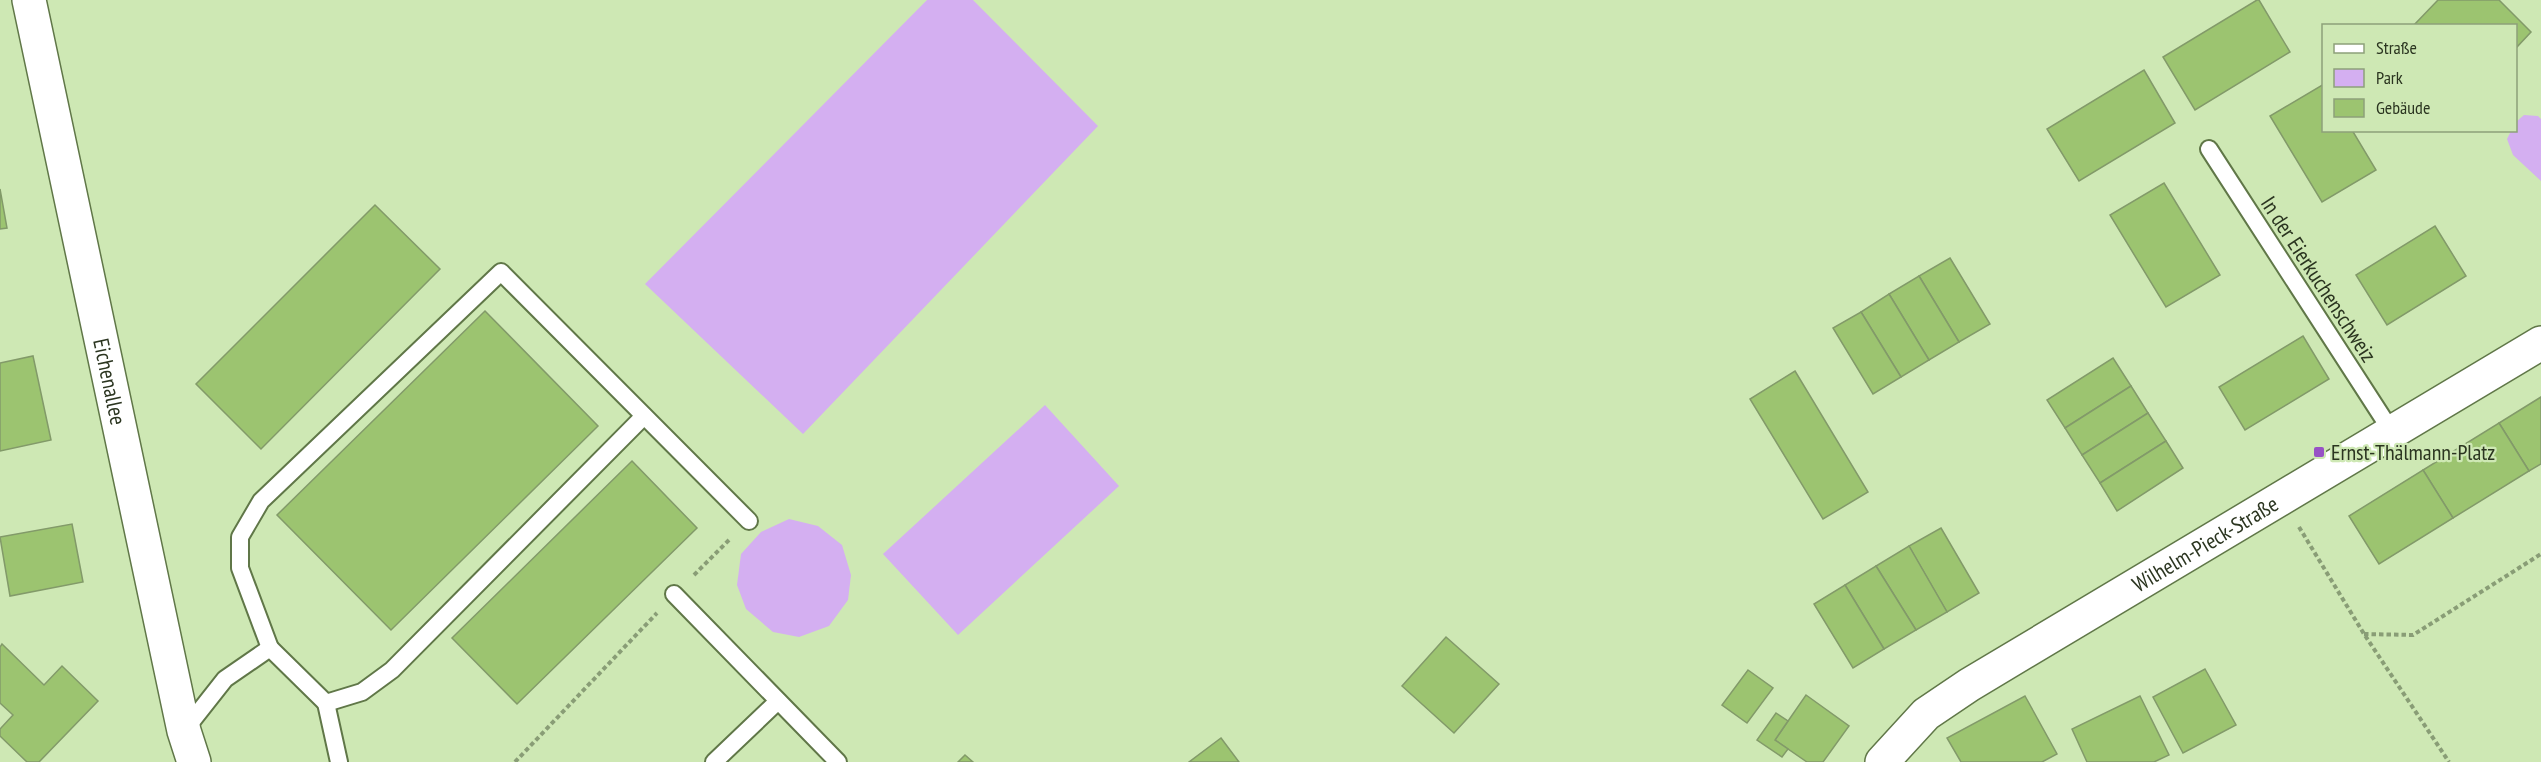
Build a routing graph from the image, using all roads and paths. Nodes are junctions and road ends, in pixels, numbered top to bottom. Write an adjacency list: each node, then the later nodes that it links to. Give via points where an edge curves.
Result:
1 (28, 0): 14 (street, Eichenallee)
2 (2209, 149): 5 (lane, In der Eierkuchenschweiz)
3 (2541, 343): 5 (street, Wilhelm-Pieck-Straße)
4 (644, 416): 7 (lane); 11 (lane, via 501,272 261,501 240,537 240,568); 13 (lane, via 392,670 362,692)
5 (2392, 432): 6 (street, Wilhelm-Pieck-Straße)
6 (2282, 498): 10 (path); 20 (street, Wilhelm-Pieck-Straße, via 1969,685 1926,714)
7 (749, 521): 9 (path)
8 (2541, 554): 10 (path, via 2413,635)
9 (674, 594): 12 (lane); 17 (path)
10 (2364, 634): 21 (path)
11 (270, 648): 13 (lane); 14 (lane, via 225,680)
12 (778, 701): 18 (lane); 19 (lane)
13 (326, 704): 16 (lane)
14 (184, 731): 15 (street, Eichenallee)
15 (194, 762)
16 (339, 762)
17 (515, 762)
18 (714, 762)
19 (838, 762)
20 (1882, 762)
21 (2449, 762)

